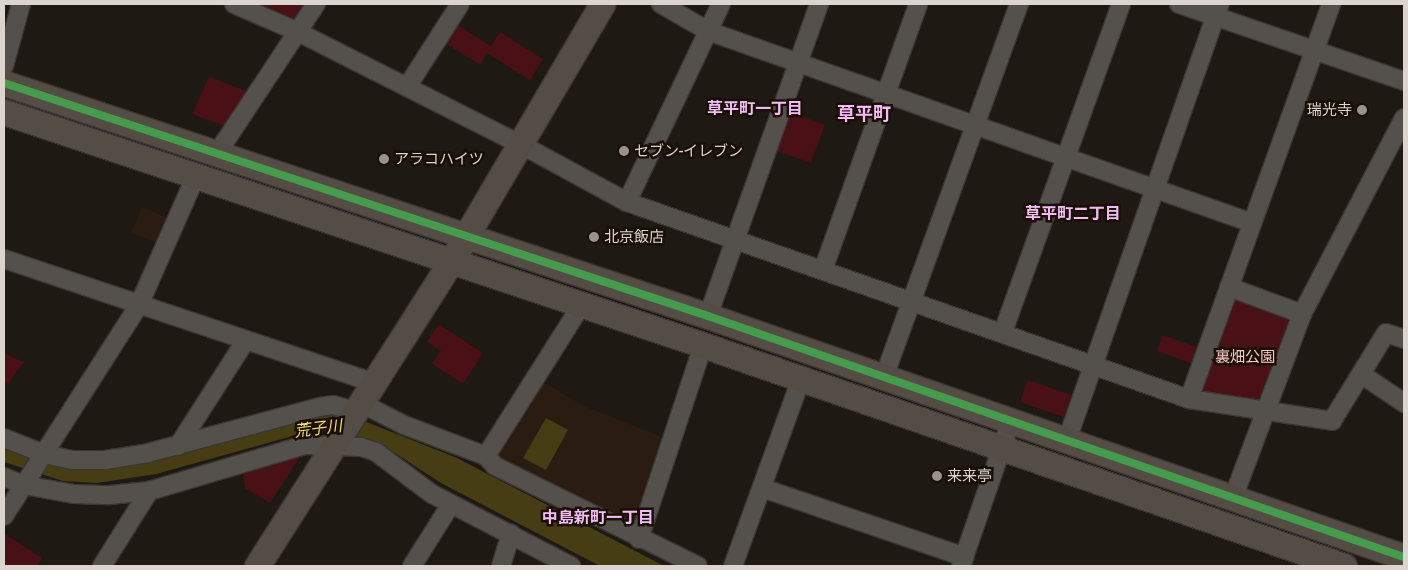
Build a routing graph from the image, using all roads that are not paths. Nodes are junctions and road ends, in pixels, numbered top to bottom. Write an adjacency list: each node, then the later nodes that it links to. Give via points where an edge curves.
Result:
1 (22, 4): 19 (street)
2 (234, 4): 15 (street)
3 (316, 4): 15 (street)
4 (460, 4): 22 (street)
5 (602, 4): 28 (street)
6 (661, 4): 16 (street)
7 (721, 4): 16 (street)
8 (819, 4): 18 (street)
9 (918, 4): 23 (street)
10 (1019, 4): 26 (street)
11 (1121, 4): 30 (street)
12 (1179, 4): 14 (street)
13 (1331, 4): 17 (street)
14 (1218, 10): 17 (street); 32 (street)
15 (296, 31): 22 (street); 29 (street)
16 (708, 31): 18 (street); 33 (street)
17 (1314, 50): 20 (street); 34 (street)
18 (798, 63): 23 (street); 36 (street)
19 (4, 66)
20 (1404, 80)
21 (4, 83): 29 (street)
22 (407, 87): 28 (street)
23 (886, 94): 26 (street); 39 (street)
24 (4, 112): 31 (street)
25 (1404, 118): 27 (street)
26 (974, 125): 30 (street); 41 (street)
27 (1399, 142): 44 (street)
28 (520, 144): 33 (street); 35 (street)
29 (218, 152): 35 (street)
30 (1066, 157): 32 (street); 46 (street)
31 (196, 176): 38 (street); 43 (street)
32 (1155, 189): 34 (street); 50 (street)
33 (627, 202): 36 (street)
34 (1252, 222): 40 (street)
35 (466, 237): 38 (street); 45 (street)
36 (735, 239): 39 (street); 45 (street)
37 (4, 260): 43 (street)
38 (452, 260): 42 (street); 54 (street)
39 (823, 270): 41 (street)
40 (1229, 287): 44 (street); 55 (street)
41 (911, 300): 46 (street); 52 (street)
42 (582, 304): 49 (street); 65 (street)
43 (139, 305): 48 (street); 64 (street)
44 (1302, 314): 57 (street)
45 (708, 316): 52 (street)
46 (1003, 332): 50 (street)
47 (1404, 339): 51 (street, via 1386,333)
48 (246, 340): 54 (street); 62 (street)
49 (703, 345): 53 (street); 74 (street)
50 (1094, 364): 55 (street); 61 (street)
51 (1361, 374): 56 (street); 57 (street, via 1332,421)
52 (884, 377): 58 (street)
53 (801, 379): 63 (street); 68 (street)
54 (363, 399): 60 (street); 62 (street, via 320,407); 65 (street, via 404,425)
55 (1189, 399): 57 (street)
56 (1404, 402)
57 (1266, 411): 70 (street)
58 (1011, 421): 61 (street); 63 (street)
59 (4, 438): 64 (street)
60 (337, 440): 69 (street, via 305,445); 71 (street, via 376,452 432,494); 78 (street)
61 (1067, 440): 70 (street)
62 (178, 446): 64 (street, via 105,460)
63 (1002, 448): 76 (street); 84 (street)
64 (42, 456): 67 (street)
65 (486, 456): 74 (street, via 495,466)
66 (4, 476): 67 (street)
67 (26, 481): 69 (street, via 74,494); 72 (street)
68 (762, 488): 76 (street); 83 (street)
69 (149, 491): 77 (street)
70 (1233, 498): 75 (street)
71 (451, 504): 73 (street); 79 (street)
72 (4, 516)
73 (511, 534): 80 (street); 81 (street)
74 (639, 539): 82 (street)
75 (1404, 557)
76 (963, 562)
77 (102, 566)
78 (257, 566)
79 (412, 566)
80 (501, 566)
81 (571, 566)
82 (698, 566)
83 (733, 566)
84 (1342, 566)

